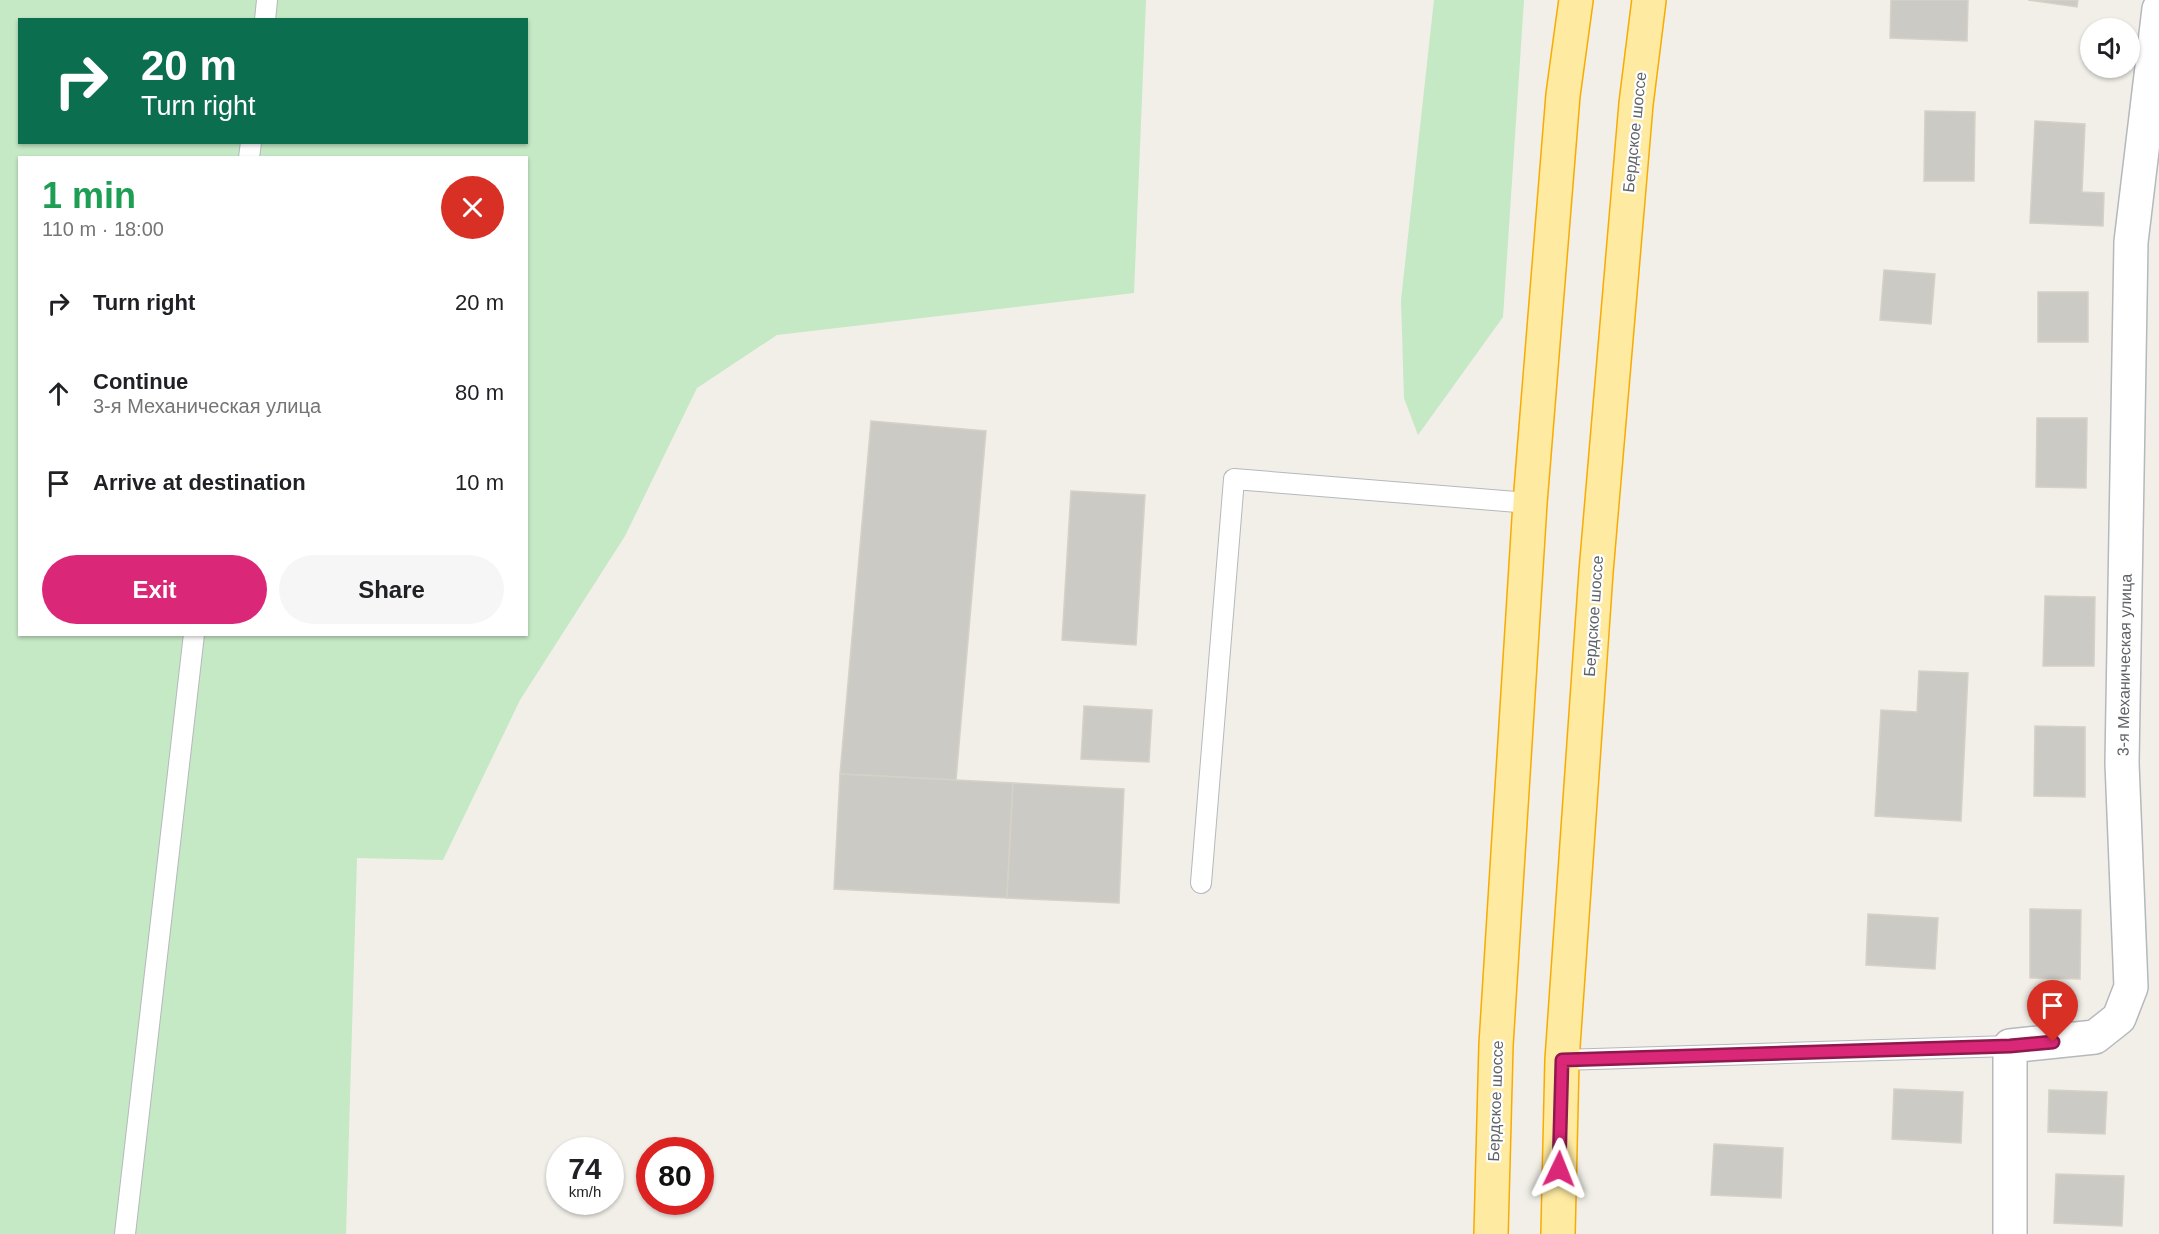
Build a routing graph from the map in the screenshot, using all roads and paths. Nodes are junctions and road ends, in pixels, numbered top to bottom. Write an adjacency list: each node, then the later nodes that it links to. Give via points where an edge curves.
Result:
1 (267, 0): 5 (lane)
2 (1576, 0): 6 (highway, Бердское шоссе, via 1563,95)
3 (1649, 0): 10 (highway, Бердское шоссе, via 1636,104 1596,572)
4 (2159, 9): 9 (street, 3-я Механическая улица, via 2131,242 2122,763 2131,987 2119,1018 2095,1037)
5 (265, 18)
6 (1530, 502): 8 (lane, via 1234,479); 12 (highway, Бердское шоссе, via 1496,1045)
7 (194, 636): 11 (lane)
8 (1201, 884)
9 (2010, 1046): 10 (lane); 14 (street)
10 (1562, 1060): 13 (highway, Бердское шоссе)
11 (125, 1234)
12 (1491, 1234)
13 (1558, 1234)
14 (2010, 1234)

